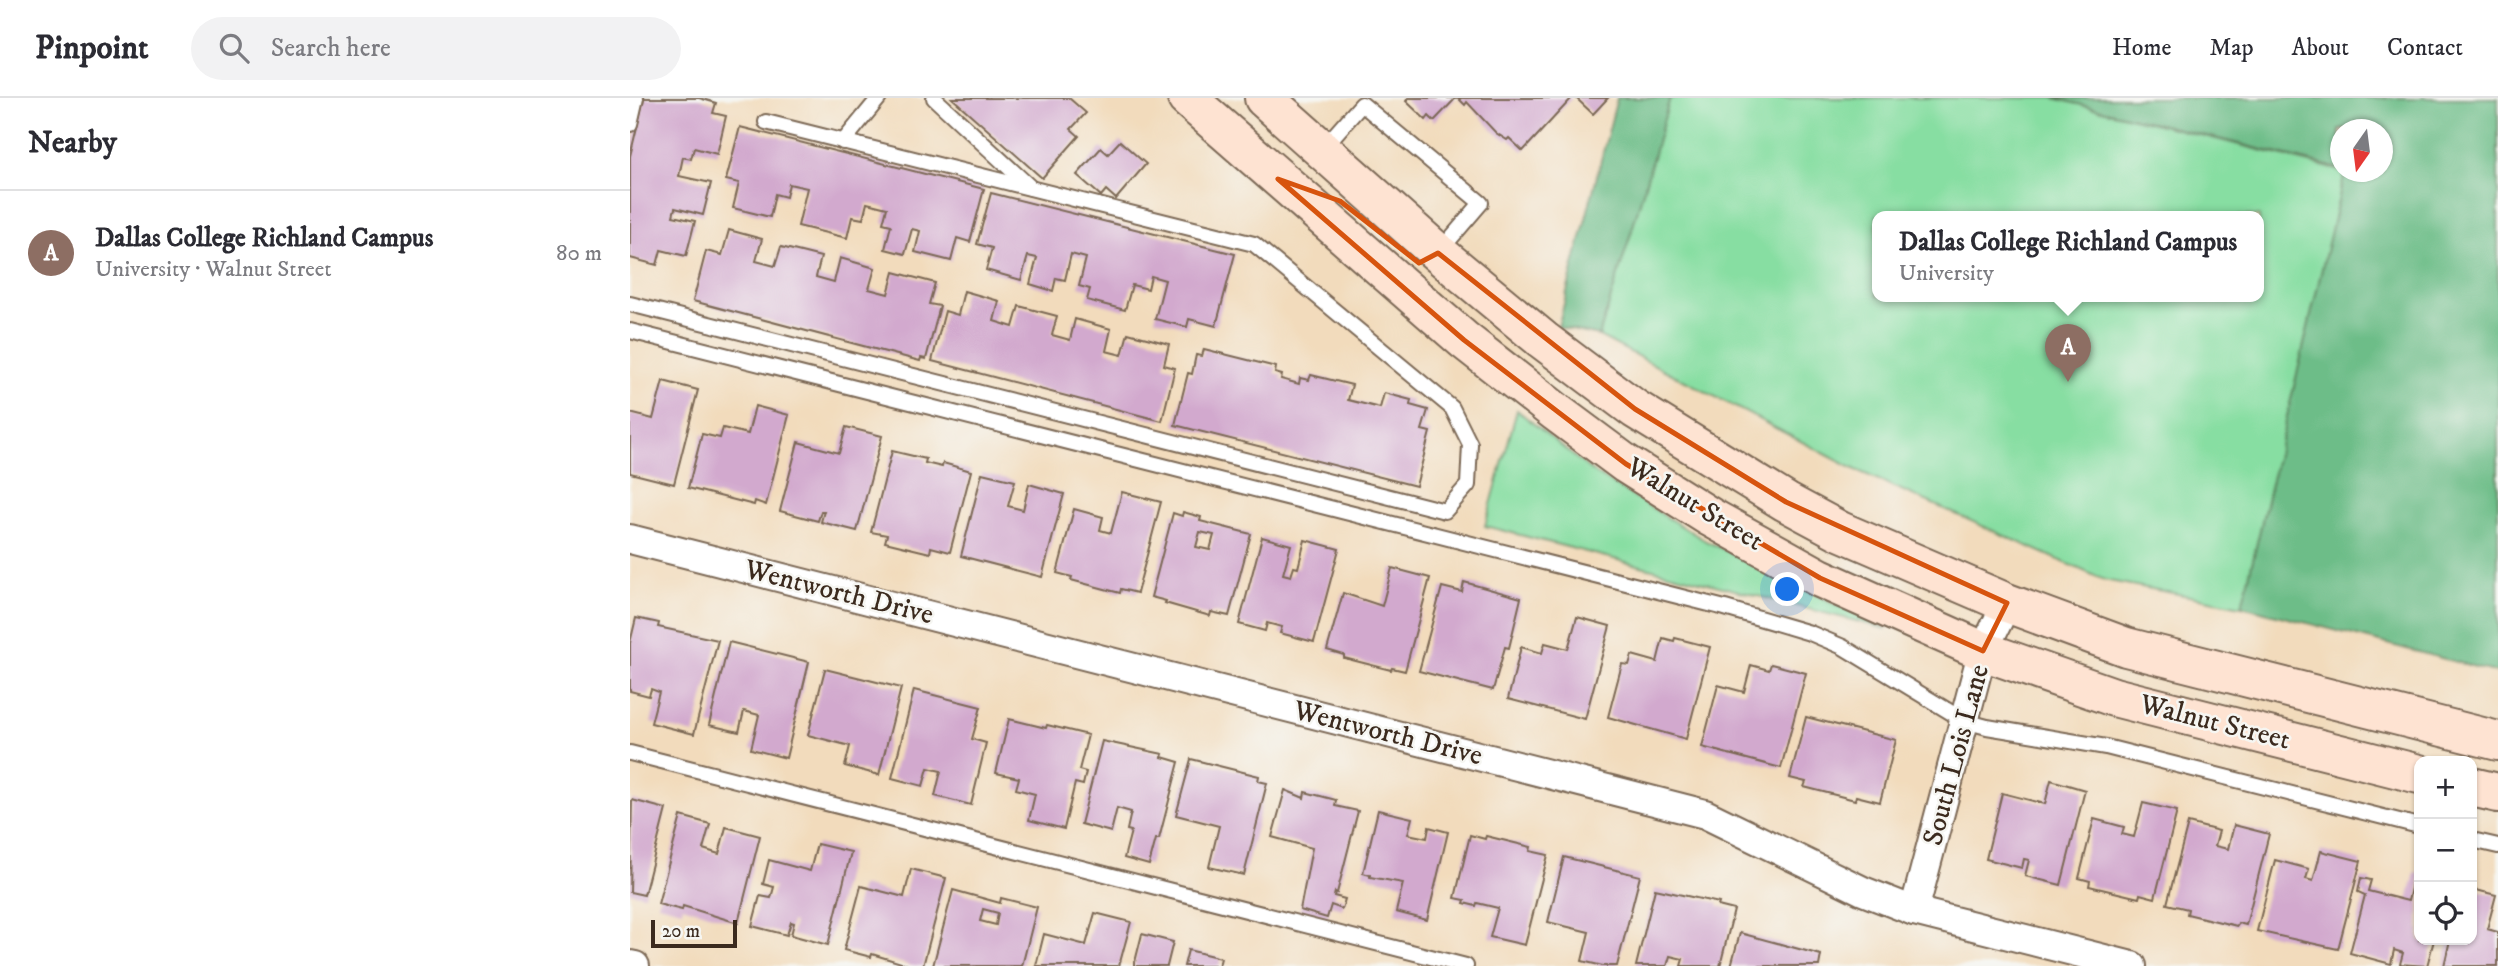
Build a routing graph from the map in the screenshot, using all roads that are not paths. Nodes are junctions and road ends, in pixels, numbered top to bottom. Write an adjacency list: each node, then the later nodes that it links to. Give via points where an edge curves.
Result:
1 (636, 98): 7 (lane)
2 (879, 98): 8 (lane)
3 (934, 98): 11 (lane)
4 (1187, 98): 10 (main road, Walnut Street)
5 (1279, 106): 9 (main road, Walnut Street)
6 (766, 122): 8 (lane)
7 (630, 124)
8 (843, 142): 11 (lane)
9 (1322, 149): 12 (main road, Walnut Street); 12 (lane, via 1362,104 1481,203)
10 (1278, 180): 12 (main road, via 1340,201 1419,263); 17 (main road, Walnut Street, via 1464,340 1626,464 1820,578)
11 (1031, 188): 13 (lane, via 1254,244 1452,408 1469,444 1468,485 1445,511)
12 (1438, 253): 16 (main road, Walnut Street, via 1635,409 1735,471 1840,531)
13 (630, 304)
14 (630, 331): 18 (lane, via 1767,620 1843,647)
15 (630, 539): 27 (street, Wentworth Drive, via 1705,814)
16 (2007, 603): 17 (street, South Lois Lane); 19 (main road, Walnut Street, via 2126,647)
17 (1983, 651): 18 (street, South Lois Lane); 21 (main road, Walnut Street, via 2114,697)
18 (1965, 721): 24 (lane, via 2106,747); 27 (street, South Lois Lane)
19 (2498, 741)
20 (630, 753): 28 (lane)
21 (2414, 773)
22 (2477, 788): 23 (main road)
23 (2498, 793)
24 (2414, 826)
25 (2477, 841): 26 (lane)
26 (2498, 846)
27 (1914, 911): 29 (street, Wentworth Drive)
28 (1466, 966)
29 (2132, 966)

